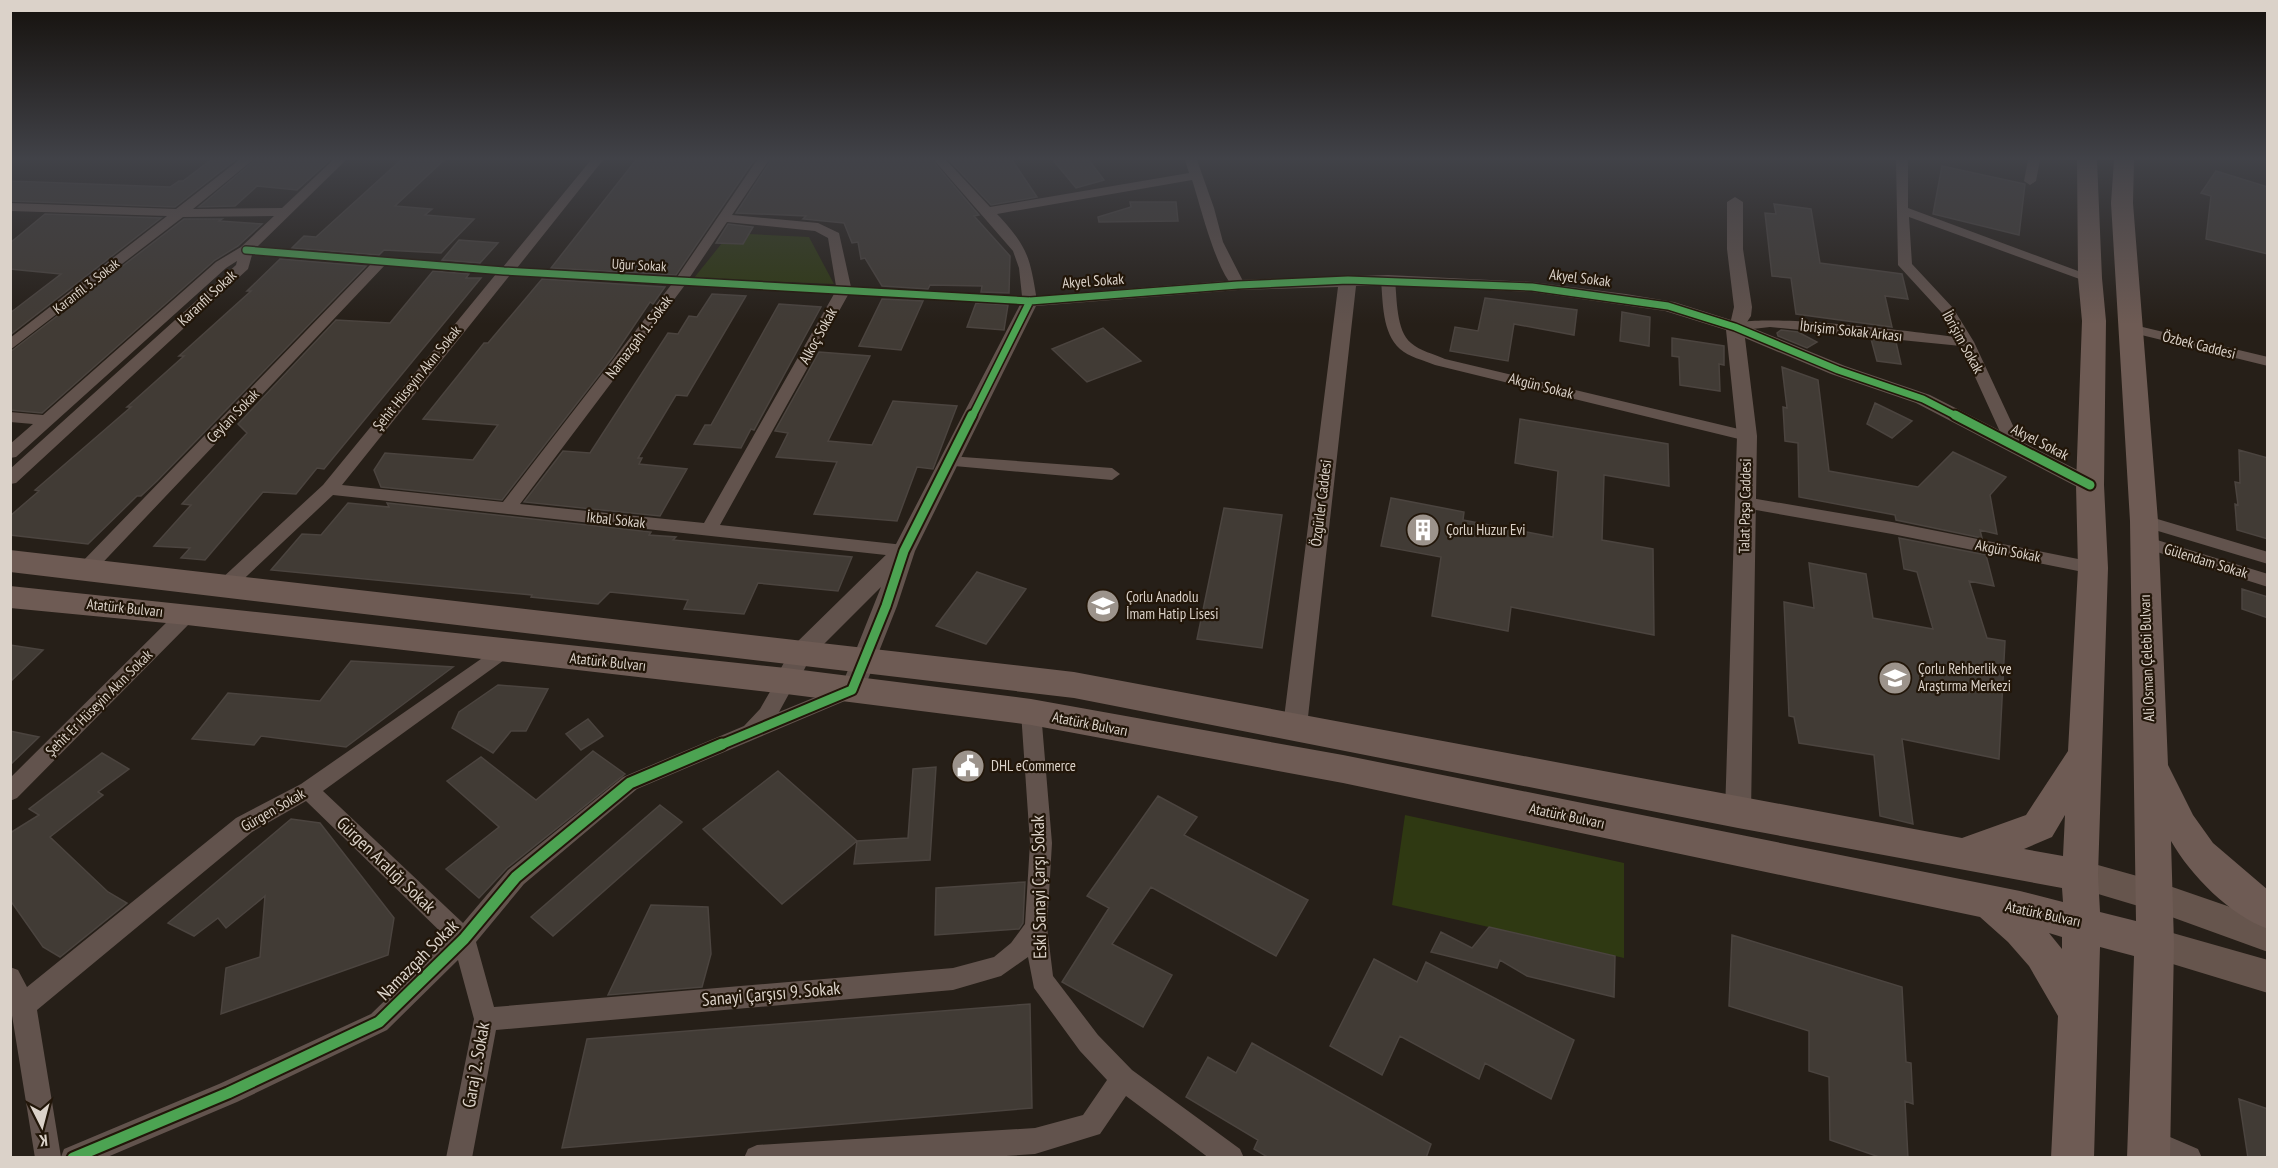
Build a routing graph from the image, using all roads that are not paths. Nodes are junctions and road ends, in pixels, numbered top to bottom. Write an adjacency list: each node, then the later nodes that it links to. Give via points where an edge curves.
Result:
1 (176, 215): 26 (street, Karanfil 3. Sokak)
2 (283, 215): 13 (street)
3 (551, 215): 15 (street, Şehit Hüseyin Akın Sokak)
4 (725, 215): 12 (street, Namazgah 1. Sokak)
5 (987, 215): 22 (street, via 1007,235 1024,262)
6 (1210, 215): 20 (street, via 1216,242)
7 (1735, 215): 23 (street, Talat Paşa Caddesi, via 1743,307)
8 (1902, 215): 25 (street, İbrişim Sokak, via 1905,265 1948,311)
9 (1914, 215): 16 (street)
10 (2090, 215): 16 (main road)
11 (2123, 215): 24 (main road, Ali Osman Çelebi Bulvarı)
12 (723, 218): 19 (street, Namazgah 1. Sokak); 21 (street, via 818,227 834,236)
13 (246, 250): 14 (street, Uğur Sokak); 29 (street, Karanfil Sokak, via 221,265); 35 (street, Karanfil Sokak, via 243,266)
14 (381, 262): 15 (street, Uğur Sokak); 46 (street, Ceylan Sokak)
15 (504, 271): 19 (street, Uğur Sokak); 37 (street, Şehit Hüseyin Akın Sokak)
16 (2090, 278): 36 (main road, via 2094,321)
17 (1348, 280): 18 (street, Akyel Sokak); 20 (street, Akyel Sokak); 56 (street, Özgürler Caddesi)
18 (1388, 280): 23 (street, Akyel Sokak, via 1532,287 1626,299 1668,306); 30 (street, Akgün Sokak, via 1393,317 1403,344 1420,354)
19 (681, 281): 21 (street, Uğur Sokak); 39 (street, Namazgah 1. Sokak)
20 (1238, 285): 22 (street, Akyel Sokak)
21 (844, 288): 22 (street, Uğur Sokak); 40 (street, Alkoç Sokak)
22 (1030, 301): 33 (street)
23 (1735, 327): 25 (street, İbrişim Sokak Arkası, via 1770,323); 30 (street, Talat Paşa Caddesi); 31 (street, Akyel Sokak, via 1838,370 1923,399)
24 (2130, 328): 27 (street, Özbek Caddesi); 41 (main road, Ali Osman Çelebi Bulvarı)
25 (1967, 342): 31 (street, İbrişim Sokak)
26 (10, 346)
27 (2268, 362)
28 (10, 417): 29 (street)
29 (48, 420): 32 (street, Karanfil Sokak)
30 (1747, 436): 38 (street, Talat Paşa Caddesi)
31 (2014, 445): 36 (street, Akyel Sokak)
32 (10, 453)
33 (949, 461): 34 (street); 42 (street)
34 (1113, 474)
35 (10, 479)
36 (2090, 485): 45 (main road)
37 (328, 489): 39 (street, İkbal Sokak); 48 (street, Şehit Hüseyin Akın Sokak)
38 (1745, 503): 45 (street, Akgün Sokak); 62 (street, Talat Paşa Caddesi)
39 (507, 508): 40 (street, İkbal Sokak)
40 (709, 530): 42 (street, İkbal Sokak)
41 (2144, 531): 43 (street, Gülendam Sokak); 47 (street, Gülendam Sokak); 59 (main road, Ali Osman Çelebi Bulvarı)
42 (904, 551): 52 (street); 53 (street)
43 (2268, 558)
44 (10, 561): 46 (main road, Atatürk Bulvarı)
45 (2093, 568): 58 (main road)
46 (85, 570): 48 (main road, Atatürk Bulvarı)
47 (2268, 581)
48 (226, 585): 52 (main road, Atatürk Bulvarı)
49 (10, 597): 50 (main road, Atatürk Bulvarı)
50 (187, 614): 51 (main road, Atatürk Bulvarı); 61 (street, Şehit Er Hüseyin Akın Sokak)
51 (504, 650): 54 (main road, Atatürk Bulvarı); 60 (street, Gürgen Sokak)
52 (801, 652): 53 (main road, Atatürk Bulvarı); 54 (street)
53 (858, 675): 54 (main road, Atatürk Bulvarı); 55 (main road, Atatürk Bulvarı); 56 (main road, Atatürk Bulvarı, via 1074,685); 57 (street)
54 (786, 681): 57 (street, Namazgah Sokak, via 767,715)
55 (1031, 712): 66 (main road, Atatürk Bulvarı, via 1343,770); 69 (street, Eski Sanayi Çarşı Sokak, via 1041,843)
56 (1295, 726): 62 (main road, Atatürk Bulvarı)
57 (750, 732): 71 (street, Namazgah Sokak, via 630,783 516,878)
58 (2085, 752): 63 (main road, via 2039,826); 64 (main road)
59 (2151, 765): 65 (main road, Ali Osman Çelebi Bulvarı); 67 (main road, via 2200,854)
60 (308, 790): 71 (street, Gürgen Aralığı Sokak); 75 (street, Gürgen Sokak, via 244,825)
61 (10, 792)
62 (1738, 813): 63 (main road, Atatürk Bulvarı)
63 (1962, 853): 64 (main road, Atatürk Bulvarı)
64 (2080, 875): 65 (main road, Atatürk Bulvarı); 68 (main road)
65 (2155, 896): 70 (main road, Atatürk Bulvarı); 72 (main road, Ali Osman Çelebi Bulvarı)
66 (1991, 903): 68 (main road, Atatürk Bulvarı); 76 (main road, via 2024,929 2050,960)
67 (2268, 912)
68 (2082, 922): 72 (main road, Atatürk Bulvarı); 76 (main road)
69 (1036, 927): 77 (street, Sanayi Çarşısı 9. Sokak, via 1018,954 992,970 953,979); 78 (street, Eski Sanayi Çarşı Sokak, via 1042,980 1089,1043)
70 (2268, 936)
71 (464, 939): 77 (street, Garaj 2. Sokak); 82 (street, Namazgah Sokak, via 379,1022 228,1093)
72 (2155, 944): 73 (main road); 80 (main road, Ali Osman Çelebi Bulvarı)
73 (2268, 977)
74 (10, 978): 75 (street)
75 (24, 1005): 81 (street)
76 (2078, 1013): 86 (main road)
77 (486, 1019): 83 (street, Garaj 2. Sokak)
78 (1123, 1078): 79 (street, via 1091,1125); 85 (street, Eski Sanayi Çarşı Sokak)
79 (1035, 1149): 84 (street)
80 (2149, 1149): 87 (street)
81 (48, 1158)
82 (74, 1158)
83 (459, 1158)
84 (757, 1158)
85 (1231, 1158)
86 (2072, 1158)
87 (2189, 1158)

